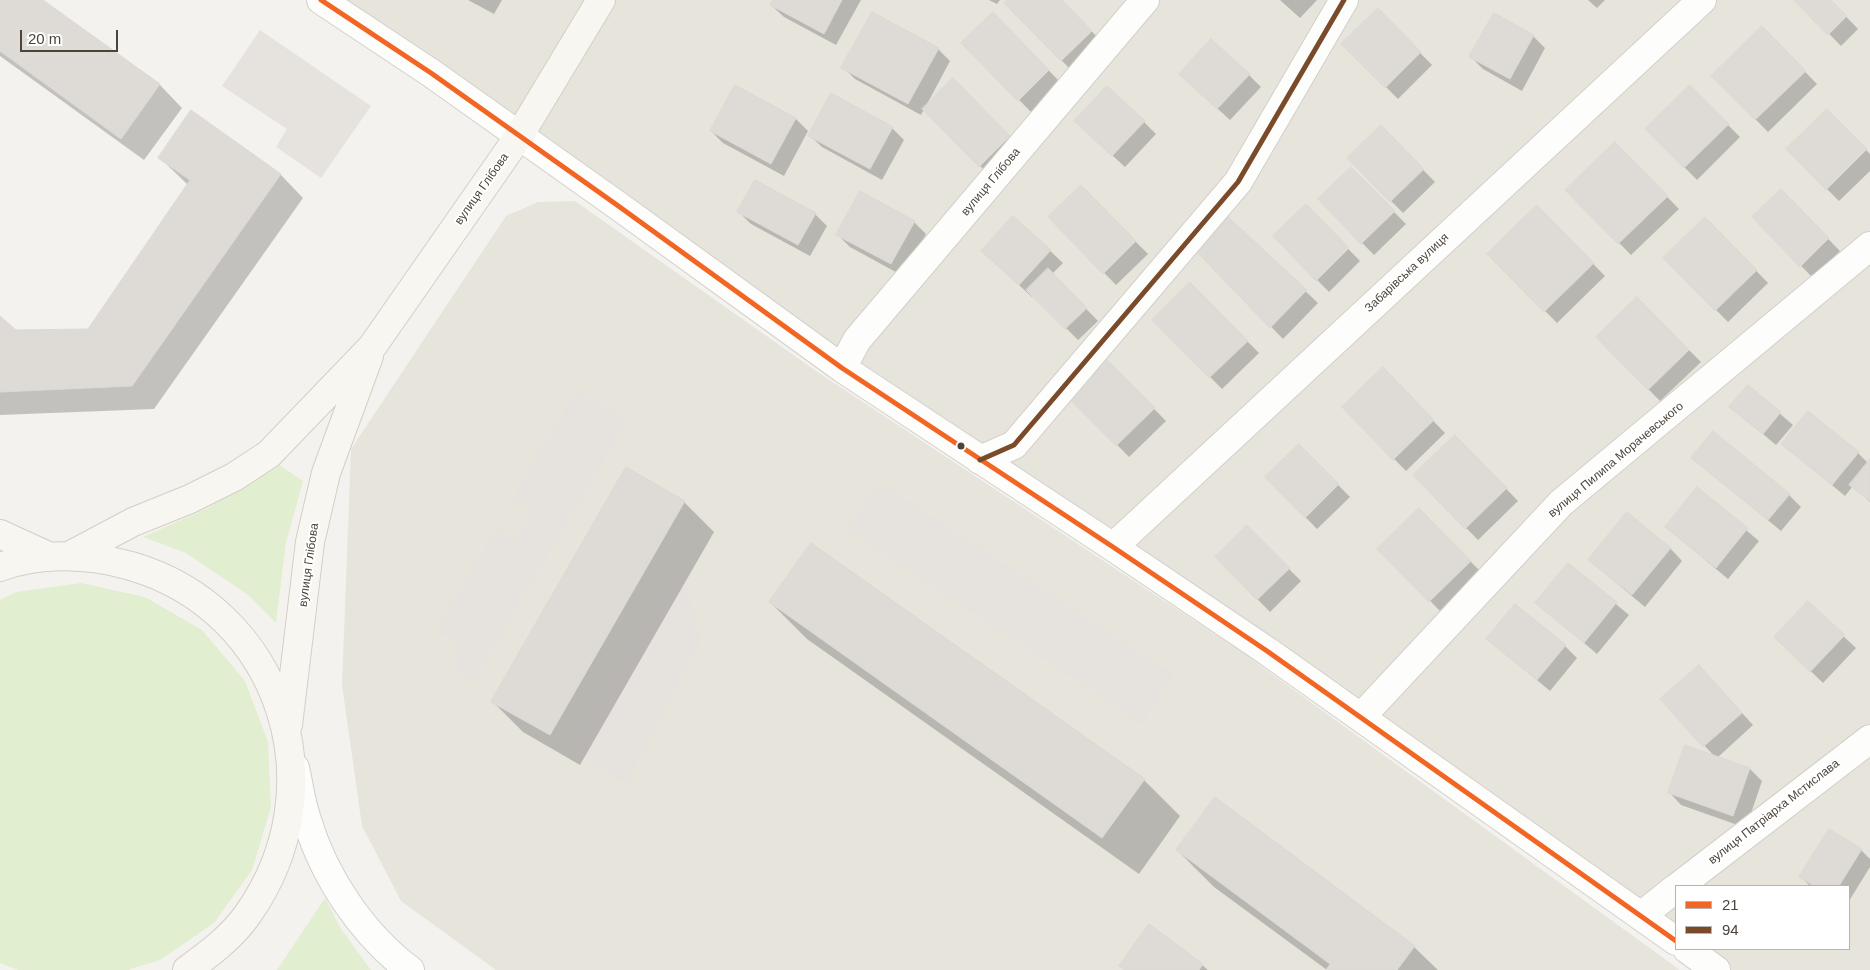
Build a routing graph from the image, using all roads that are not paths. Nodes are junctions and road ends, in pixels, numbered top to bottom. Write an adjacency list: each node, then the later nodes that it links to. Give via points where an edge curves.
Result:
1 (321, 0): 6 (street)
2 (602, 0): 6 (main road, вулиця Глібова)
3 (1145, 0): 9 (street, вулиця Глібова, via 857,340)
4 (1344, 0): 10 (street, via 1238,182 1014,445)
5 (1702, 0): 12 (street, Забарівська вулиця)
6 (519, 136): 8 (main road, вулиця Глібова); 9 (street)
7 (1870, 246): 15 (street, вулиця Пилипа Морачевського, via 1562,504)
8 (372, 347): 13 (main road, вулиця Глібова, via 269,454 234,477); 17 (main road, вулиця Глібова, via 326,473 310,542)
9 (842, 368): 10 (street)
10 (980, 460): 12 (street)
11 (0, 534): 13 (main road)
12 (1113, 547): 15 (street)
13 (59, 557): 14 (main road); 17 (main road, via 112,561 153,573 198,598 224,620 252,652 274,690)
14 (0, 567)
15 (1361, 717): 20 (street)
16 (1870, 739): 18 (street, вулиця Патріарха Мстислава)
17 (289, 741): 23 (main road, via 292,794 286,837 270,878 247,916 218,947); 24 (street, via 307,821 327,868 359,921)
18 (1680, 885)
19 (1675, 889): 20 (street, вулиця Патріарха Мстислава)
20 (1641, 916): 21 (street)
21 (1675, 940)
22 (1688, 950): 25 (street)
23 (187, 970)
24 (410, 970)
25 (1716, 970)

